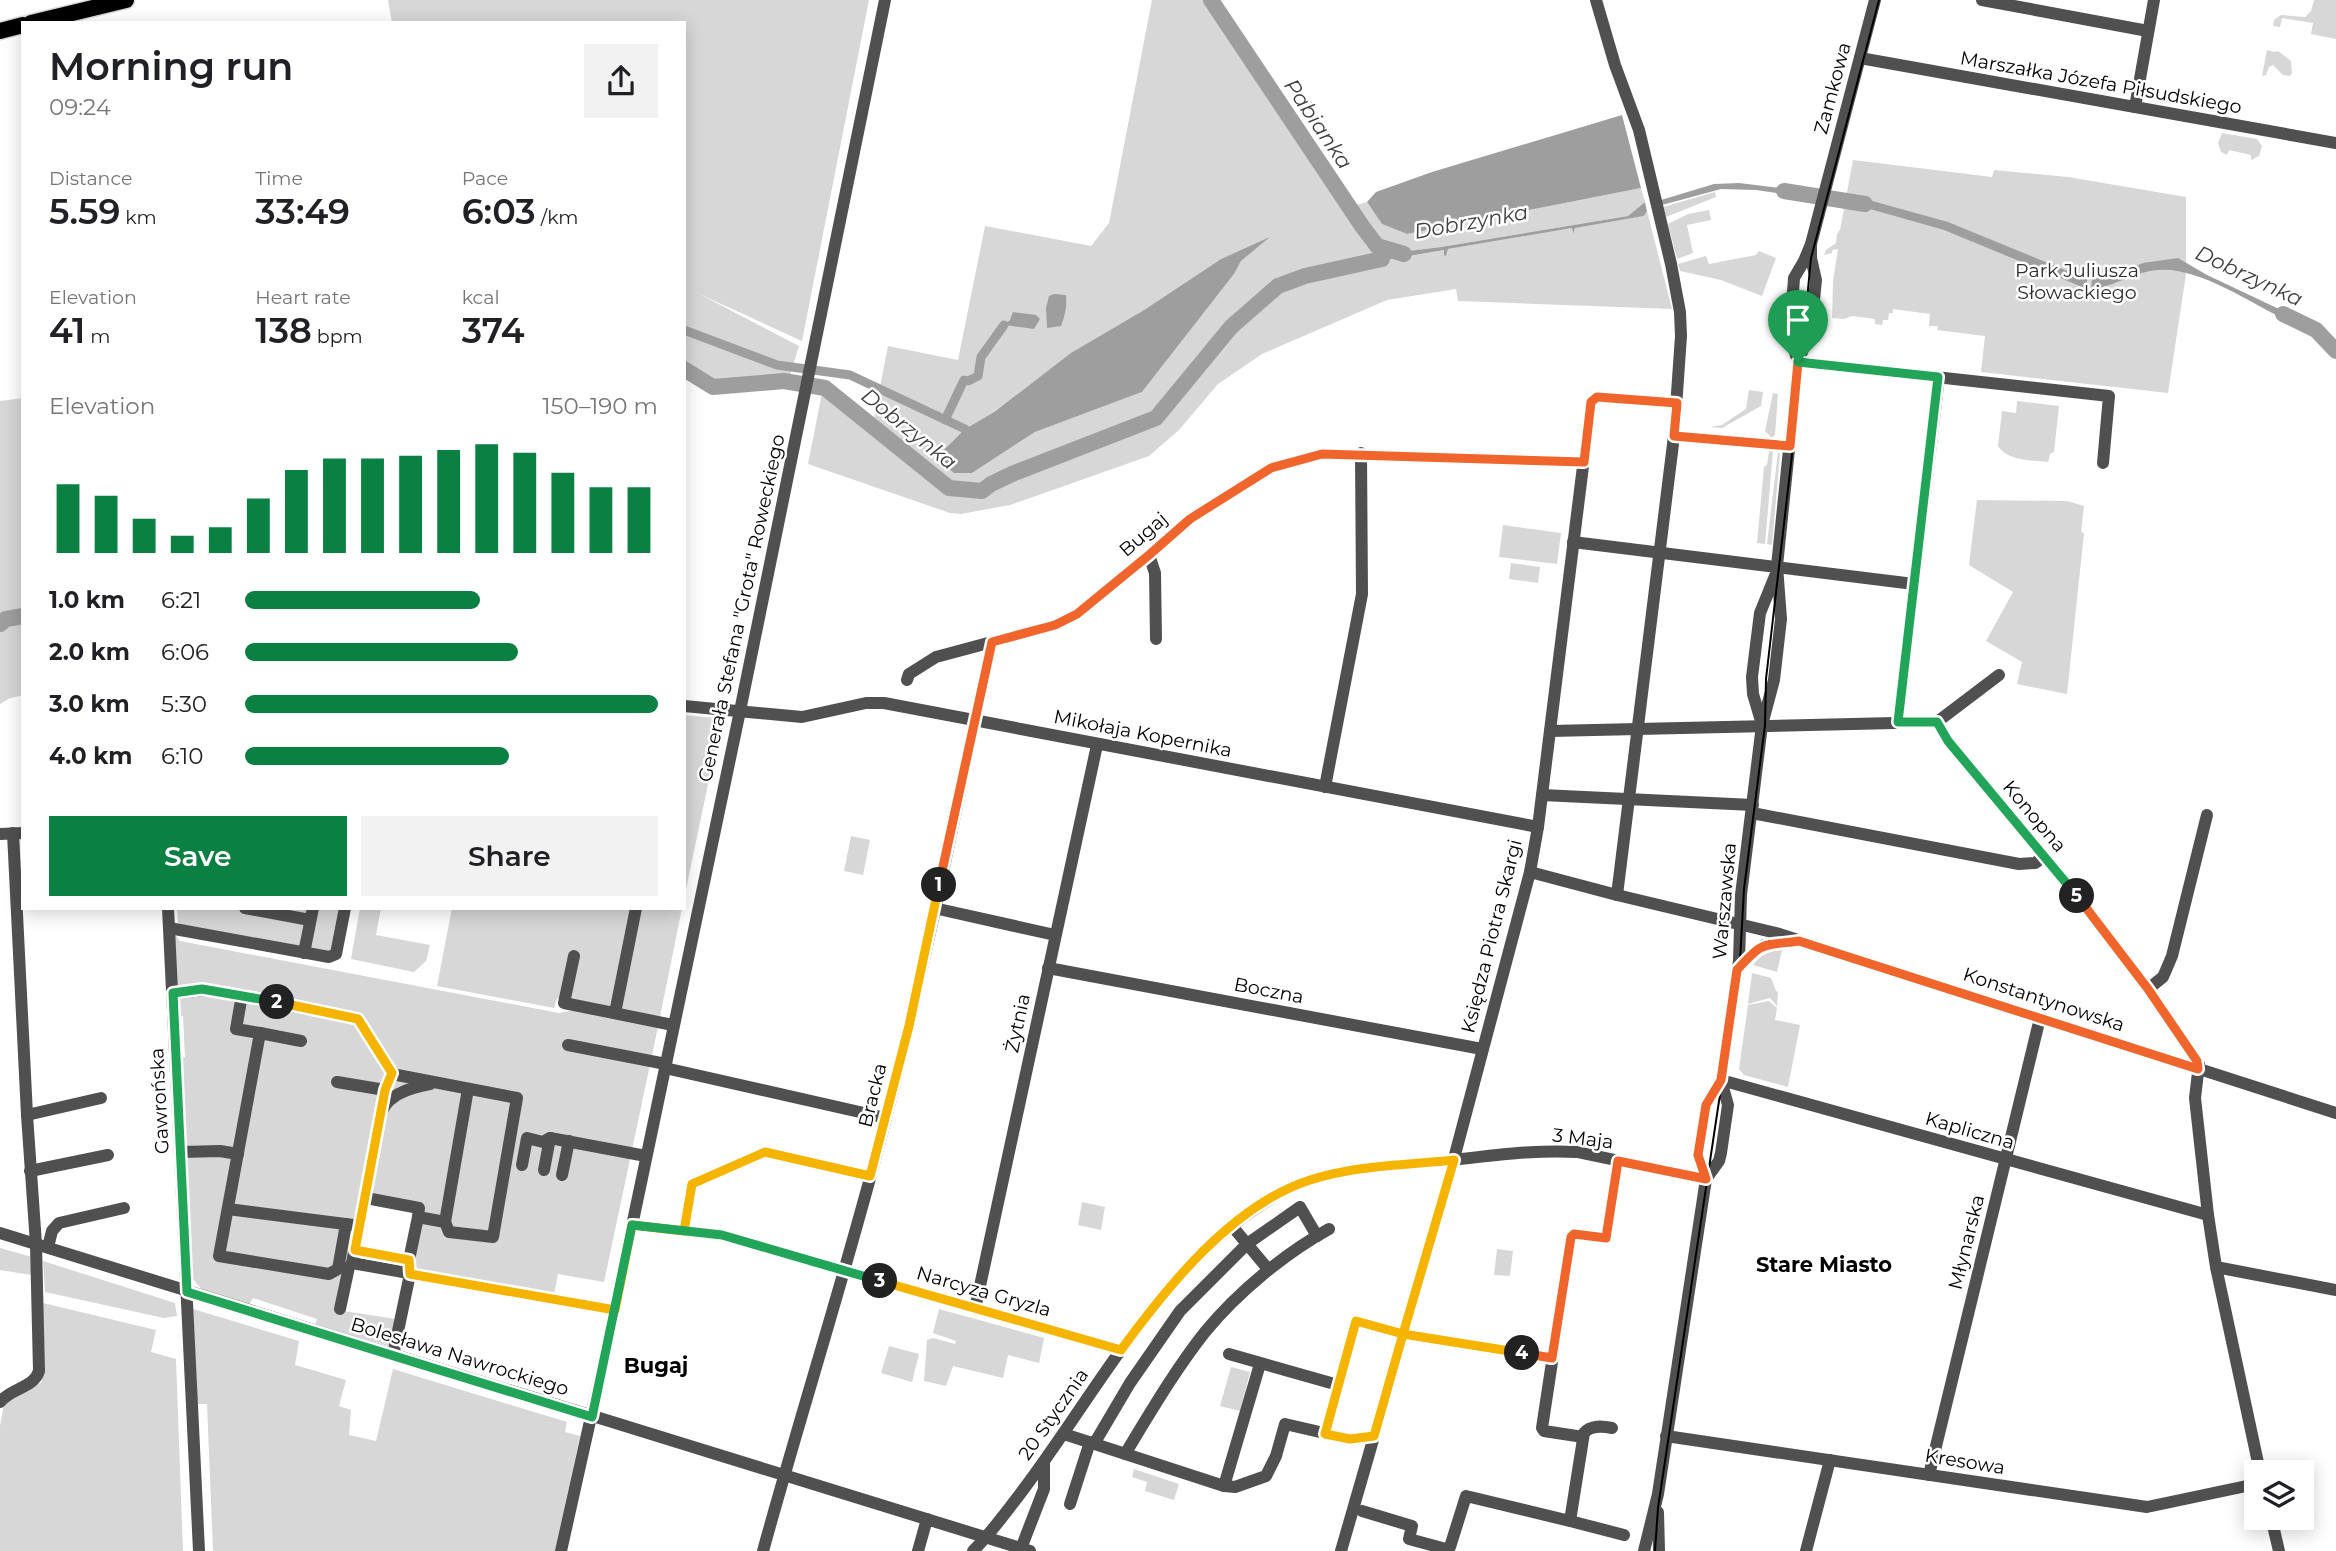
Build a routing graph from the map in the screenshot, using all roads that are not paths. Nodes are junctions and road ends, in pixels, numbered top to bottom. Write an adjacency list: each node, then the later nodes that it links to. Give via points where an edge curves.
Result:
1 (126, 0): 7 (main road)
2 (884, 0): 33 (street, Generała Stefana "Grota" Roweckiego)
3 (1596, 0): 17 (street, via 1634,115 1681,312)
4 (1875, 0): 11 (street, Zamkowa)
5 (1982, 0): 10 (street)
6 (2154, 0): 10 (street)
7 (39, 21)
8 (21, 25): 9 (main road)
9 (0, 30)
10 (2148, 31): 12 (street)
11 (1860, 58): 12 (street, Marszałka Józefa Piłsudskiego); 14 (street, Zamkowa)
12 (2134, 107): 13 (street, Marszałka Józefa Piłsudskiego)
13 (2336, 143)
14 (1811, 244): 15 (street, via 1816,280 1811,329); 15 (street, via 1794,278 1790,335)
15 (1798, 362): 16 (street); 19 (street)
16 (1938, 377): 22 (street, via 2109,397); 27 (street)
17 (1677, 403): 18 (street); 21 (street, Księdza Piotra Skargi, via 1597,397 1591,402)
18 (1674, 436): 19 (street); 24 (street)
19 (1790, 446): 26 (street)
20 (1361, 453): 21 (street, Bugaj); 25 (street, Bugaj, via 1322,454 1271,468 1190,519); 41 (street, via 1362,594)
21 (1584, 462): 23 (street, Księdza Piotra Skargi)
22 (2103, 463)
23 (1573, 541): 24 (street); 39 (street, Księdza Piotra Skargi)
24 (1661, 551): 26 (street); 38 (street)
25 (1149, 555): 28 (street, via 1155,573); 29 (street, Bugaj, via 1077,614 1055,625)
26 (1777, 566): 27 (street); 37 (street, Warszawska, via 1782,619); 37 (street, Warszawska, via 1761,609 1752,677)
27 (1914, 584): 35 (street)
28 (1156, 639)
29 (992, 642): 31 (street, Bugaj, via 936,657 908,674); 34 (street, Bracka)
30 (1999, 675): 36 (street)
31 (907, 680)
32 (686, 706): 33 (street)
33 (740, 711): 34 (street, Mikołaja Kopernika, via 802,718 872,703); 70 (street, Generała Stefana "Grota" Roweckiego)
34 (975, 721): 40 (street, Mikołaja Kopernika); 51 (street, Bracka)
35 (1898, 722): 36 (street); 37 (street)
36 (1937, 722): 48 (street, Konopna)
37 (1762, 725): 38 (street); 44 (street, Warszawska)
38 (1639, 728): 39 (street); 43 (street)
39 (1550, 731): 42 (street, Księdza Piotra Skargi)
40 (1097, 744): 41 (street, Mikołaja Kopernika); 59 (street, Żytnia)
41 (1325, 787): 46 (street, Mikołaja Kopernika)
42 (1542, 795): 43 (street); 46 (street, Księdza Piotra Skargi)
43 (1629, 799): 44 (street); 50 (street)
44 (1752, 809): 48 (street, via 2019,864 2035,863); 57 (street, Warszawska)
45 (2207, 815): 65 (street, via 2172,956 2163,977)
46 (1538, 827): 49 (street, Księdza Piotra Skargi)
47 (12, 833): 86 (street)
48 (2045, 856): 65 (street, Konopna)
49 (1530, 872): 50 (street, Konstantynowska); 74 (street, Księdza Piotra Skargi)
50 (1617, 895): 57 (street, Konstantynowska)
51 (934, 908): 59 (street); 87 (street, Bracka)
52 (168, 910): 58 (street, Gawrońska)
53 (267, 910): 56 (street)
54 (345, 910): 61 (street, via 336,954)
55 (636, 910): 68 (street)
56 (311, 914): 61 (street)
57 (1740, 924): 60 (street, Konstantynowska); 64 (street, Warszawska)
58 (169, 928): 61 (street); 66 (street, Gawrońska)
59 (1055, 935): 63 (street, Żytnia)
60 (1799, 941): 64 (street, via 1764,945); 69 (street, Konstantynowska)
61 (304, 953)
62 (574, 956): 68 (street, via 564,1003)
63 (1048, 968): 74 (street, Boczna); 127 (street, Żytnia)
64 (1737, 970): 78 (street, Warszawska)
65 (2148, 989): 76 (street, Konopna)
66 (173, 993): 67 (street, via 202,989); 90 (street, Gawrońska)
67 (242, 995): 71 (street, via 236,1029); 77 (street, via 358,1019)
68 (615, 1013): 70 (street)
69 (2040, 1018): 76 (street, Konstantynowska); 95 (street, Młynarska)
70 (673, 1025): 75 (street, Generała Stefana "Grota" Roweckiego)
71 (260, 1033): 72 (street); 91 (street)
72 (301, 1041)
73 (568, 1045): 75 (street)
74 (1482, 1049): 94 (street, Księdza Piotra Skargi)
75 (665, 1066): 87 (street); 93 (street, Generała Stefana "Grota" Roweckiego)
76 (2198, 1069): 85 (street, Konstantynowska); 106 (street, via 2195,1098)
77 (392, 1073): 80 (street); 82 (street)
78 (1721, 1080): 95 (street, Kapliczna); 102 (street, Warszawska, via 1728,1104 1721,1153); 102 (street, Warszawska, via 1707,1102 1702,1127 1698,1155)
79 (337, 1082): 82 (street)
80 (445, 1084): 81 (street); 84 (street, via 414,1087 394,1096)
81 (468, 1089): 108 (street); 108 (street, via 516,1098 494,1237 449,1232)
82 (385, 1090): 84 (street)
83 (101, 1098): 86 (street)
84 (381, 1112): 103 (street)
85 (2336, 1113)
86 (27, 1115): 99 (street)
87 (886, 1118): 101 (street, Bracka)
88 (550, 1138): 89 (street); 97 (street, via 543,1142 527,1138); 98 (street)
89 (569, 1141): 93 (street); 100 (street)
90 (181, 1152): 91 (street); 125 (street, Gawrońska)
91 (238, 1154): 105 (street)
92 (108, 1155): 99 (street)
93 (646, 1156): 110 (street, Generała Stefana "Grota" Roweckiego)
94 (1454, 1160): 96 (street, 3 Maja, via 1558,1151); 112 (street, 20 Stycznia, via 1308,1180); 129 (street, Księdza Piotra Skargi)
95 (2006, 1160): 106 (street, Kapliczna); 149 (street, Młynarska)
96 (1618, 1161): 102 (street, 3 Maja); 133 (street, via 1606,1238 1571,1237)
97 (522, 1165)
98 (544, 1170)
99 (30, 1171): 118 (street)
100 (562, 1175)
101 (870, 1176): 114 (street, via 765,1152 692,1184); 123 (street, Bracka)
102 (1706, 1179): 142 (street, Warszawska)
103 (366, 1198): 107 (street, via 419,1208); 111 (street)
104 (124, 1208): 118 (street, via 59,1223)
105 (228, 1209): 109 (street); 109 (street, via 219,1256 329,1274 338,1269)
106 (2208, 1215): 121 (street)
107 (418, 1217): 108 (street); 120 (street)
108 (445, 1222)
109 (346, 1224): 111 (street)
110 (632, 1225): 114 (street, Narcyza Gryzla); 128 (street, Generała Stefana "Grota" Roweckiego)
111 (360, 1226): 119 (street)
112 (1232, 1226): 117 (street); 130 (street, 20 Stycznia, via 1173,1282)
113 (1329, 1229): 116 (street)
114 (684, 1231): 123 (street, Narcyza Gryzla, via 722,1235)
115 (0, 1233): 118 (street, Bolesława Nawrockiego)
116 (1317, 1236): 117 (street, via 1300,1207); 122 (street)
117 (1247, 1244): 122 (street); 144 (street, via 1174,1318)
118 (42, 1246): 125 (street, Bolesława Nawrockiego); 136 (street, via 39,1371 34,1381 6,1394)
119 (354, 1256): 120 (street); 126 (street)
120 (410, 1267): 128 (street); 132 (street)
121 (2216, 1267): 124 (street); 147 (street)
122 (1268, 1269): 145 (street, via 1206,1331)
123 (845, 1270): 127 (street, Narcyza Gryzla); 150 (street, Bracka)
124 (2336, 1290)
125 (187, 1292): 132 (street, Bolesława Nawrockiego); 163 (street, Gawrońska)
126 (340, 1309)
127 (975, 1309): 130 (street, Narcyza Gryzla)
128 (615, 1310): 137 (street, Generała Stefana "Grota" Roweckiego)
129 (1403, 1334): 133 (street); 135 (street, via 1356,1321); 141 (street, Księdza Piotra Skargi)
130 (1121, 1350): 139 (street, 20 Stycznia)
131 (1229, 1354): 134 (street)
132 (393, 1355): 137 (street, Bolesława Nawrockiego)
133 (1552, 1358): 143 (street, via 1542,1430)
134 (1260, 1364): 135 (street); 151 (street)
135 (1338, 1385): 140 (street)
136 (0, 1402)
137 (592, 1417): 150 (street, Bolesława Nawrockiego); 164 (street, Generała Stefana "Grota" Roweckiego)
138 (1612, 1428): 143 (street, via 1587,1429)
139 (1064, 1434): 144 (street); 148 (street, 20 Stycznia)
140 (1325, 1434): 141 (street, via 1350,1439); 151 (street, via 1285,1424 1266,1476 1235,1487)
141 (1374, 1436): 168 (street, Księdza Piotra Skargi)
142 (1666, 1436): 146 (street, Kresowa); 153 (street, Warszawska)
143 (1583, 1437): 157 (street)
144 (1092, 1443): 145 (street); 154 (street)
145 (1125, 1454): 151 (street)
146 (1830, 1460): 149 (street, Kresowa); 171 (street)
147 (2257, 1460)
148 (1044, 1462): 160 (street, 20 Stycznia); 162 (street, via 1044,1489)
149 (1929, 1475): 152 (street, Kresowa, via 2147,1507)
150 (785, 1476): 156 (street, Bolesława Nawrockiego); 165 (street, Bracka)
151 (1224, 1486)
152 (2244, 1487)
153 (1658, 1494): 169 (street, Warszawska); 170 (street, Warszawska)
154 (1070, 1504)
155 (1362, 1511): 161 (street, via 1412,1526)
156 (927, 1520): 160 (street, Bolesława Nawrockiego); 166 (street)
157 (1570, 1521): 159 (street); 161 (street, via 1466,1496 1448,1549)
158 (2274, 1530): 172 (street)
159 (1624, 1535)
160 (986, 1537): 162 (street, Bolesława Nawrockiego); 167 (street, 20 Stycznia)
161 (1407, 1545)
162 (1024, 1550)
163 (200, 1551)
164 (561, 1551)
165 (763, 1551)
166 (918, 1551)
167 (973, 1551)
168 (1340, 1551)
169 (1644, 1551)
170 (1660, 1551)
171 (1806, 1551)
172 (2279, 1551)

